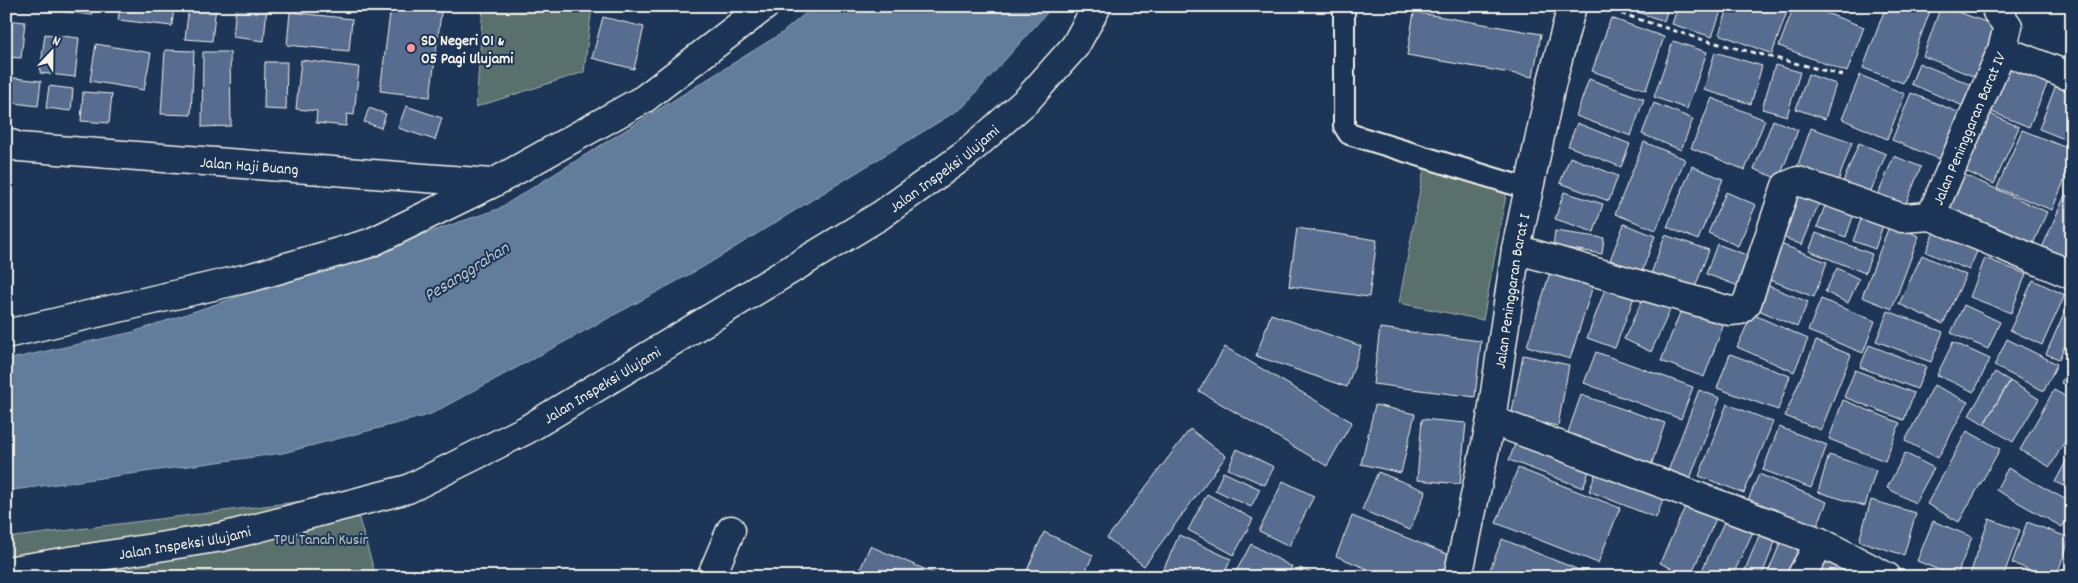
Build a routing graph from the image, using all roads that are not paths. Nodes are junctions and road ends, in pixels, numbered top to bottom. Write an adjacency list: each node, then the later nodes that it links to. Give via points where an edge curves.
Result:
1 (766, 6): 9 (street, via 644,99)
2 (1097, 6): 18 (street, Jalan Inspeksi Ulujami, via 1074,46 1027,100 966,154 881,215 526,430 408,489 222,537)
3 (1344, 6): 10 (lane, via 1344,126 1349,134)
4 (1572, 6): 10 (street, Jalan Peninggaran Barat I)
5 (1992, 8): 6 (street, Jalan Peninggaran Barat IV, via 2008,26)
6 (2002, 50): 7 (street); 11 (street, Jalan Peninggaran Barat IV)
7 (2072, 77)
8 (6, 142): 9 (street, Jalan Haji Buang, via 19,147)
9 (493, 183): 14 (street, via 370,244 252,277)
10 (1529, 189): 12 (street, Jalan Peninggaran Barat I)
11 (1931, 216): 12 (street, via 1902,218 1798,181 1789,184 1747,303 1740,310 1730,311); 13 (street, Jalan Peninggaran Barat IV)
12 (1516, 249): 15 (street, Jalan Peninggaran Barat I)
13 (2072, 275)
14 (6, 334)
15 (1491, 420): 17 (street); 20 (street, Jalan Peninggaran Barat I)
16 (731, 530): 19 (street)
17 (1820, 542): 21 (street); 22 (street)
18 (6, 571)
19 (711, 577)
20 (1458, 577)
21 (1801, 577)
22 (1888, 577)

